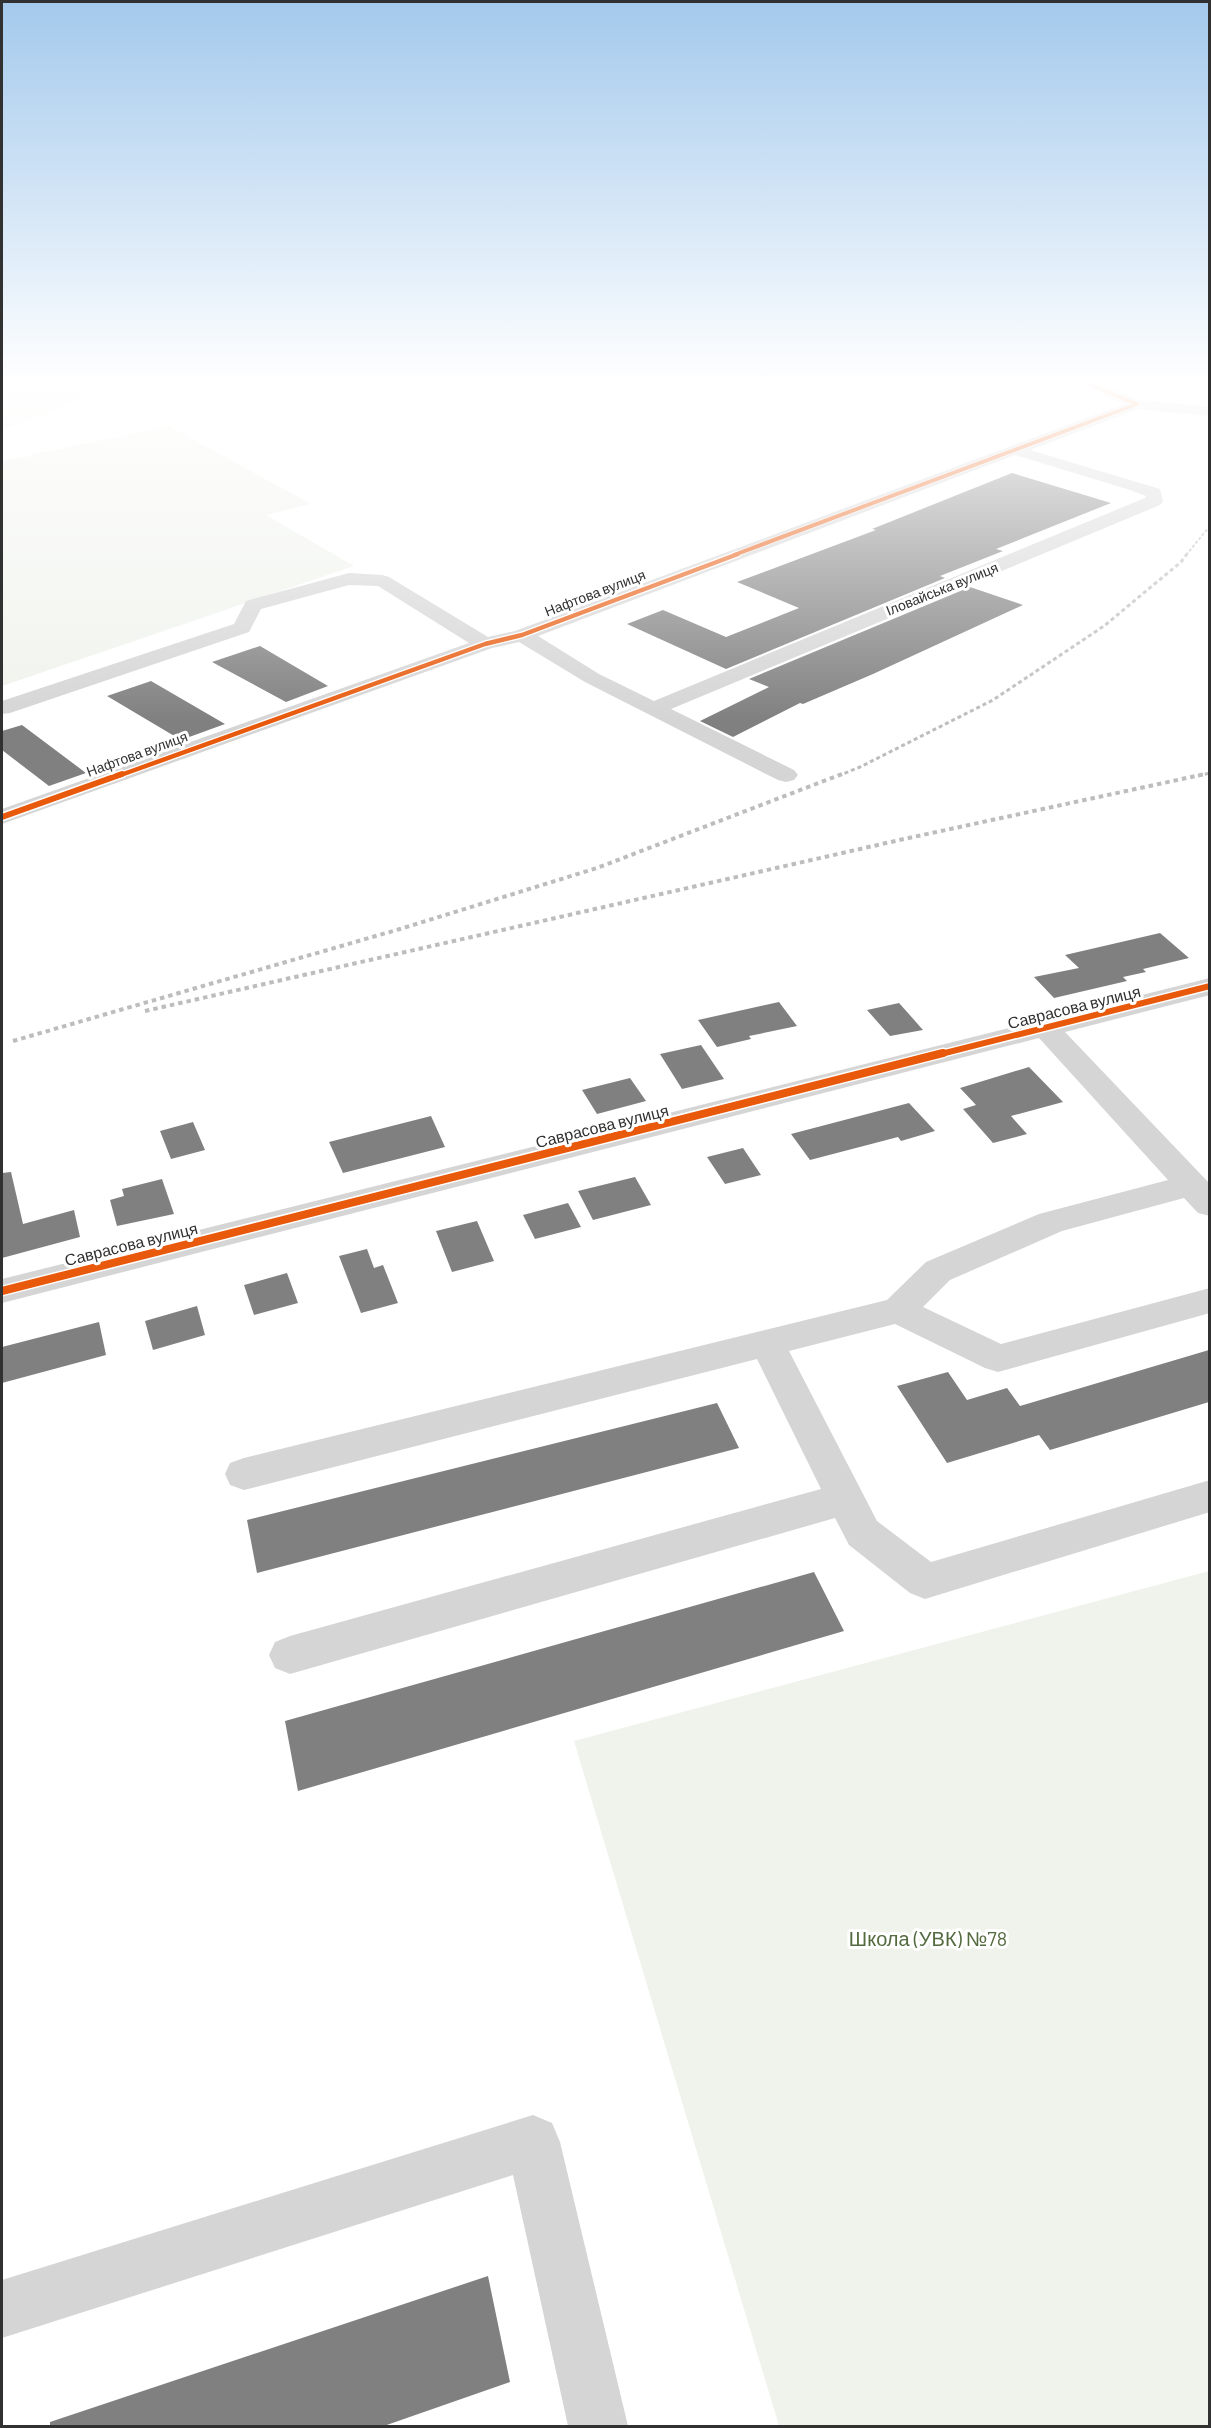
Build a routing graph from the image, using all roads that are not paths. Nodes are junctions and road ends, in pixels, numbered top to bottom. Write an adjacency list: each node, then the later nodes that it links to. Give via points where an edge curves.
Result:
1 (897, 494): 3 (street, Нафтова вулиця)
2 (1154, 494): 6 (street, Іловайська вулиця, via 1154,501)
3 (522, 635): 4 (street, Нафтова вулиця); 6 (street, via 592,678)
4 (484, 644): 5 (street, via 382,581 349,579 253,605 242,628); 8 (street, Нафтова вулиця)
5 (2, 708)
6 (655, 708): 7 (street)
7 (786, 775)
8 (2, 817)
9 (1209, 986): 10 (street, Саврасова вулиця)
10 (1046, 1029): 11 (street); 12 (street, Саврасова вулиця)
11 (1200, 1195): 14 (street, via 1041,1226 939,1271)
12 (2, 1291)
13 (1209, 1300): 14 (street, via 998,1358)
14 (898, 1310): 15 (street)
15 (767, 1343): 16 (street); 18 (street)
16 (244, 1474)
17 (1209, 1496): 18 (street, via 925,1581 863,1533)
18 (846, 1499): 19 (street)
19 (290, 1655)
20 (2, 2309): 21 (street, via 533,2142)
21 (598, 2427)

